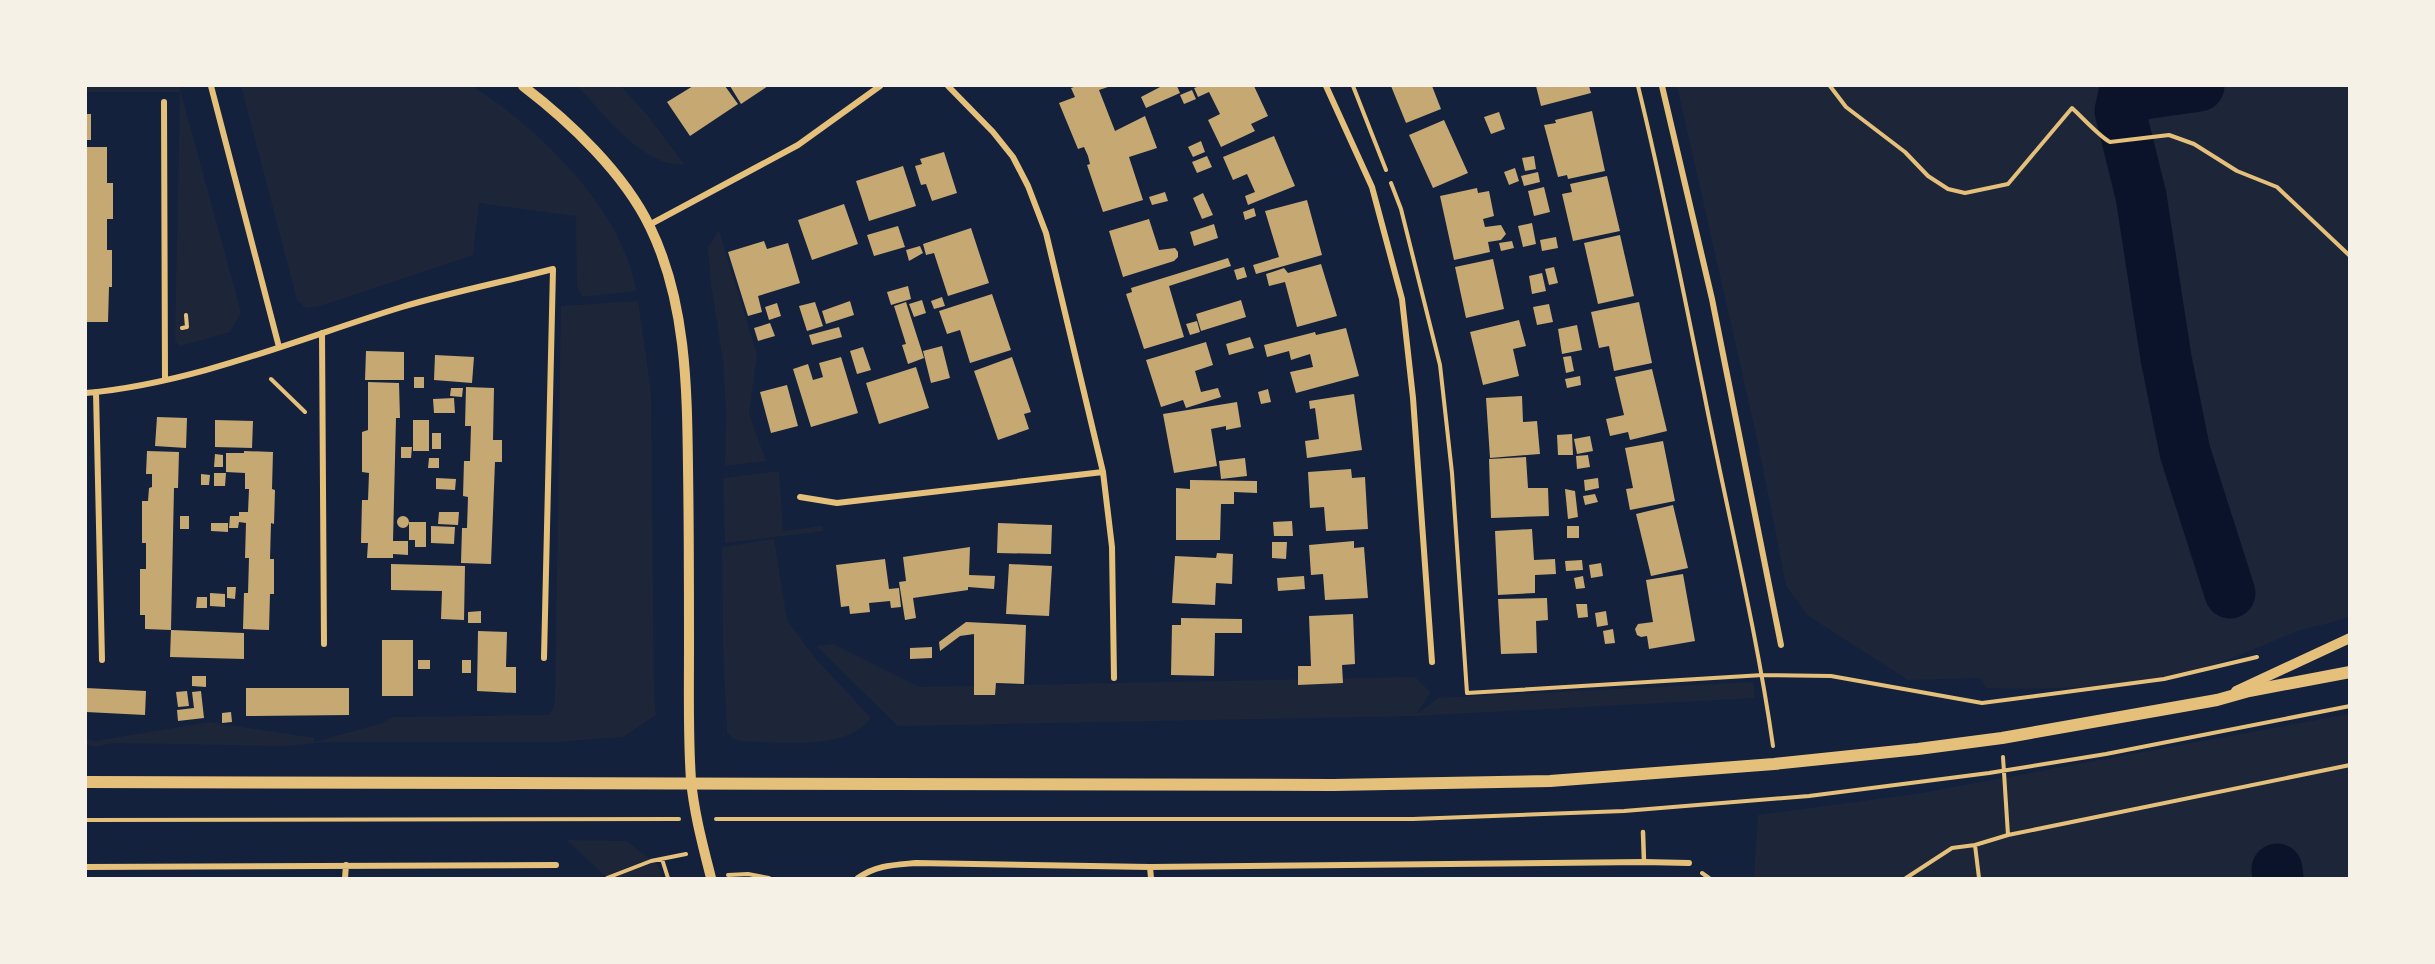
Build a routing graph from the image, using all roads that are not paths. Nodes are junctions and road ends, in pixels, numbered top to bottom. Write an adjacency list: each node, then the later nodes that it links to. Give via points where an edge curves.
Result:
1 (211, 86): 10 (street)
2 (523, 86): 8 (street, via 549,106 608,166)
3 (880, 86): 8 (street, via 798,145)
4 (948, 86): 14 (street, via 1002,142 1028,186 1046,233)
5 (1326, 86): 21 (street, via 1372,187 1402,299)
6 (1662, 86): 18 (street, via 1712,299)
7 (164, 102): 11 (street)
8 (649, 225): 26 (street, via 671,281 687,391)
9 (322, 333): 10 (street); 17 (street); 19 (street, via 404,307 553,269)
10 (279, 347): 11 (street)
11 (165, 380): 12 (street)
12 (96, 392): 13 (street); 20 (street)
13 (86, 393)
14 (1103, 472): 15 (street, via 837,503); 23 (street, via 1112,547)
15 (800, 497)
16 (2349, 638): 24 (street)
17 (324, 644)
18 (1781, 645)
19 (544, 658)
20 (102, 660)
21 (1432, 663)
22 (2349, 672): 24 (main road)
23 (1114, 678)
24 (2217, 700): 26 (main road, via 2002,738 1776,764 1539,782)
25 (86, 782): 26 (main road)
26 (692, 782): 34 (street)
27 (1643, 832): 28 (lane)
28 (1644, 862): 29 (street); 33 (street)
29 (1689, 863)
30 (346, 865): 31 (street); 32 (street); 35 (street)
31 (556, 865)
32 (86, 867)
33 (1150, 867): 36 (street, via 916,863 881,866); 37 (street)
34 (710, 877)
35 (345, 879)
36 (858, 879)
37 (1151, 879)

